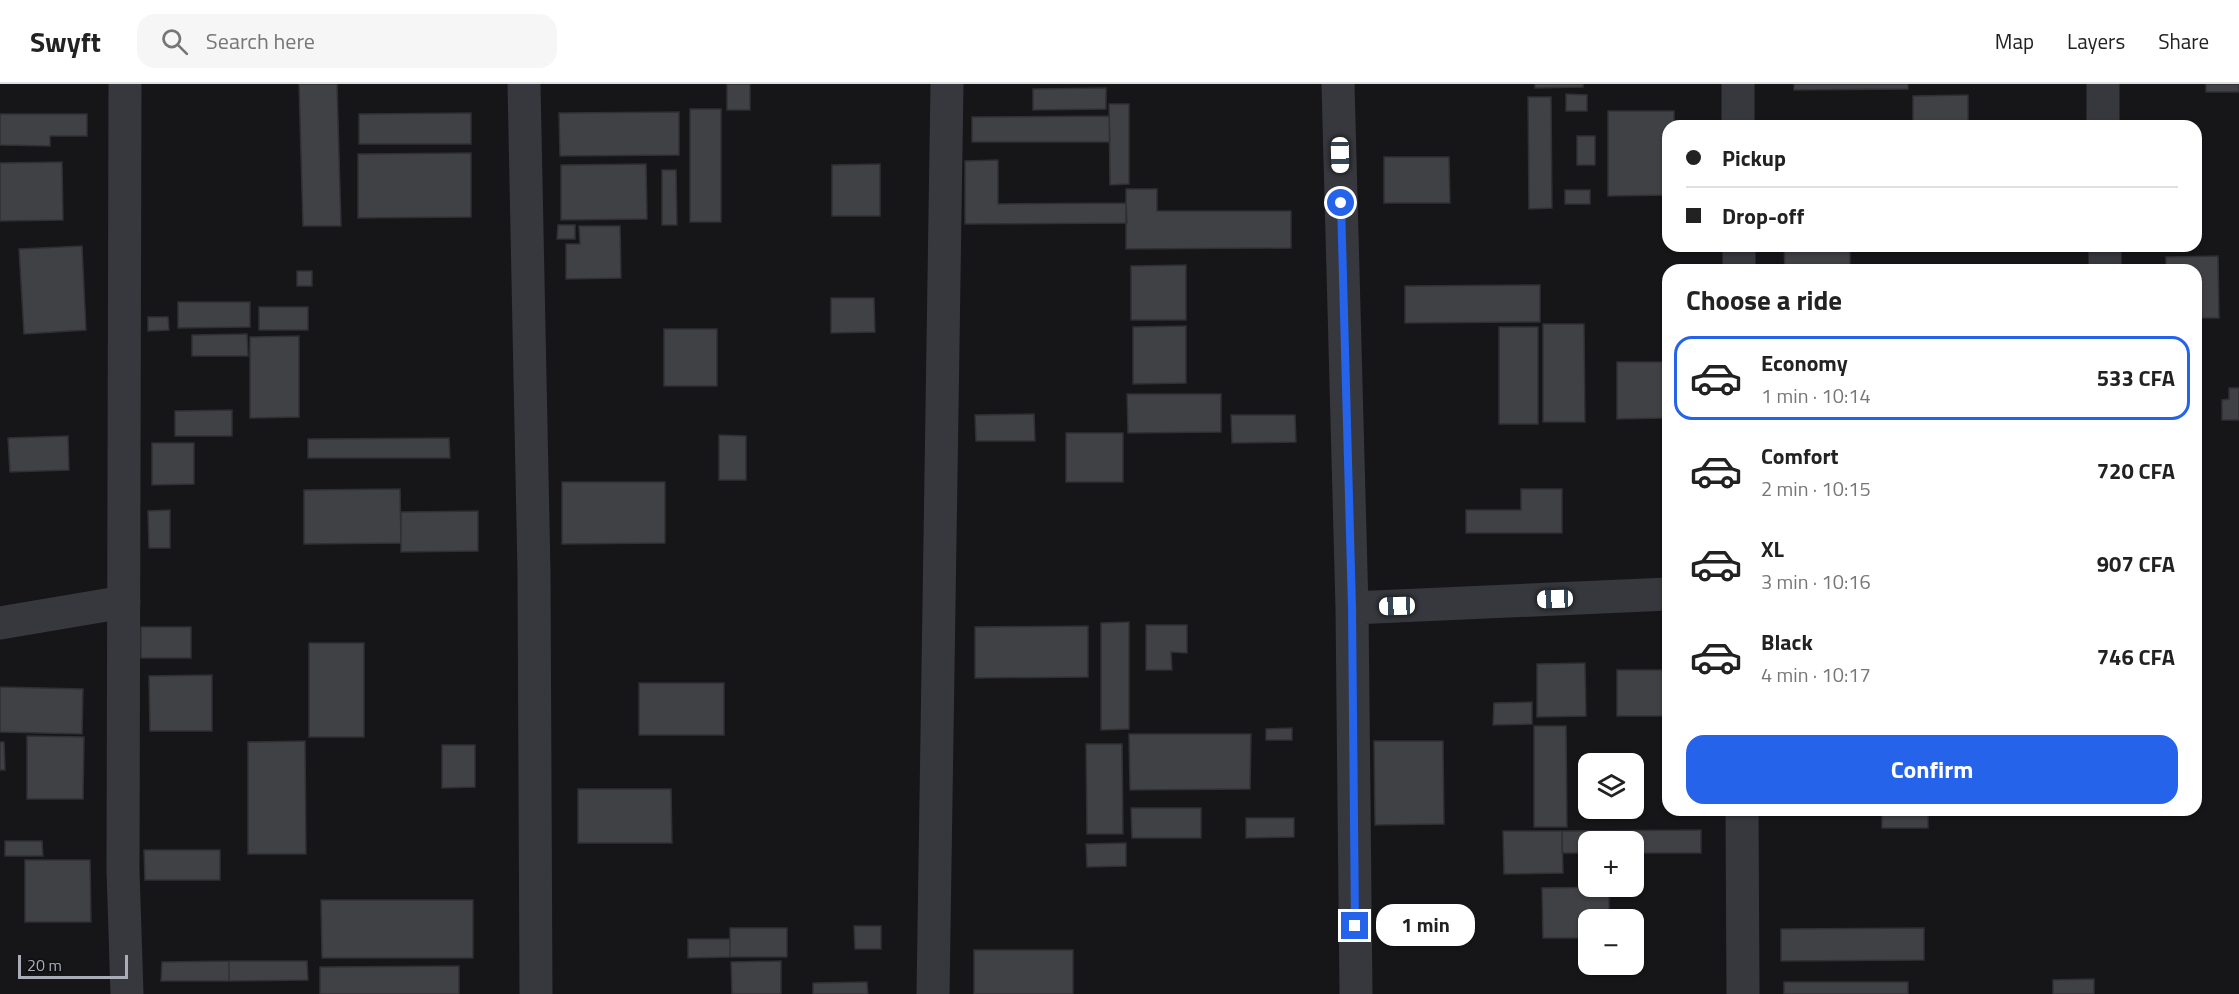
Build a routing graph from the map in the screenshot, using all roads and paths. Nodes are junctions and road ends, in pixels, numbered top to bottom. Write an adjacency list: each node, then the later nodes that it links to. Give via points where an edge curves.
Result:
1 (125, 84): 10 (street)
2 (524, 84): 15 (street, via 534,561)
3 (947, 84): 16 (street)
4 (1338, 84): 11 (street)
5 (1738, 84): 7 (street)
6 (2103, 84): 8 (street)
7 (1738, 120)
8 (2103, 120)
9 (1662, 594): 11 (street)
10 (124, 602): 12 (street); 14 (street, via 123,870)
11 (1352, 608): 17 (street)
12 (0, 623)
13 (1742, 816): 18 (street)
14 (127, 994)
15 (536, 994)
16 (933, 994)
17 (1356, 994)
18 (1743, 994)

